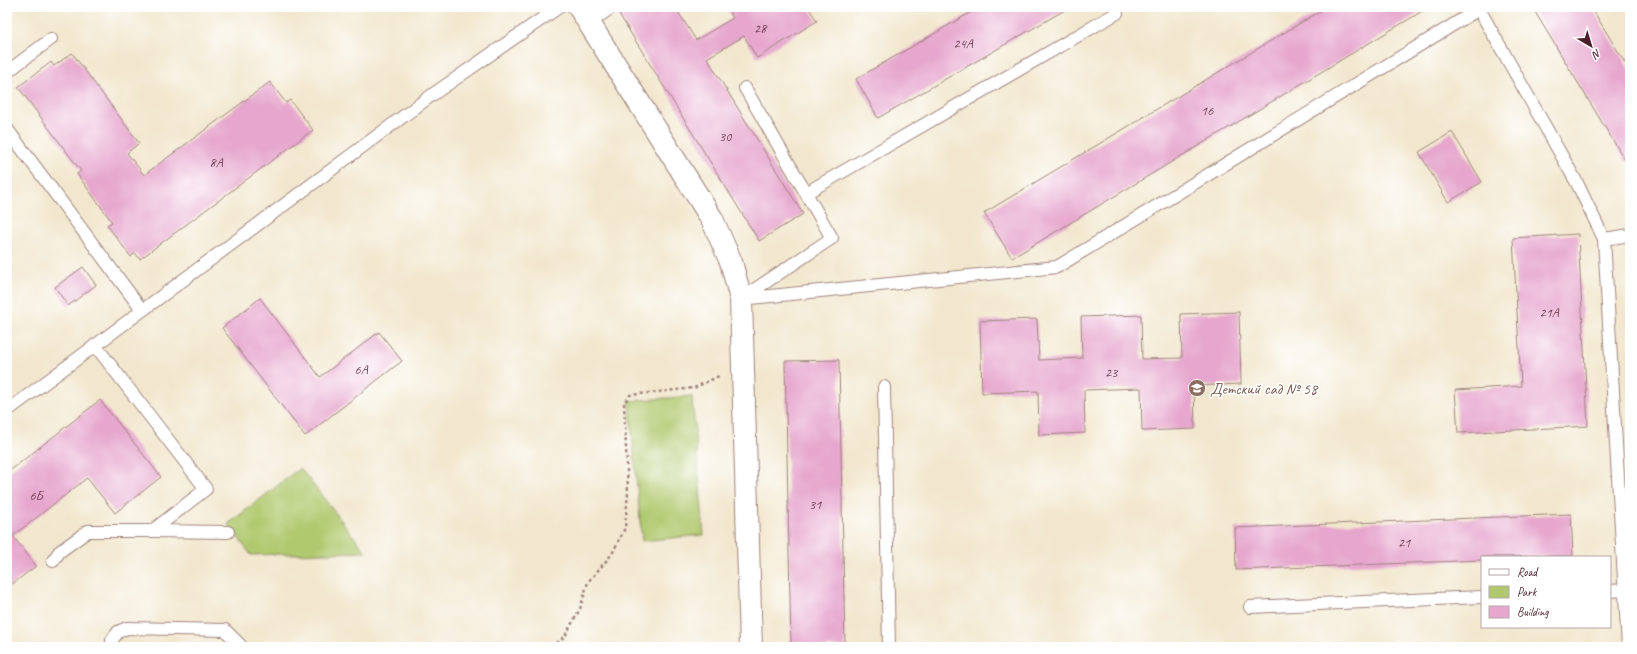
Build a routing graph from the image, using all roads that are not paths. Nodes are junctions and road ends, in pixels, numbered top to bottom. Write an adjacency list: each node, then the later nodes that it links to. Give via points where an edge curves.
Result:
1 (558, 7): 14 (lane, via 432,95)
2 (612, 7): 5 (lane)
3 (1479, 8): 12 (lane, via 1577,183); 13 (lane, via 1056,267)
4 (1117, 13): 10 (lane)
5 (584, 15): 13 (street, via 712,219 731,262)
6 (51, 39): 7 (lane)
7 (7, 72)
8 (745, 88): 10 (lane)
9 (7, 128): 14 (lane)
10 (806, 193): 13 (lane, via 832,238)
11 (1630, 235): 12 (lane)
12 (1604, 239): 21 (lane)
13 (740, 299): 27 (street)
14 (142, 310): 15 (lane)
15 (95, 345): 17 (lane); 18 (lane, via 206,489)
16 (884, 387): 28 (lane)
17 (7, 411)
18 (152, 531): 19 (lane); 20 (lane, via 88,531 59,552)
19 (228, 532)
20 (53, 561)
21 (1624, 590): 22 (lane); 29 (lane)
22 (1611, 591)
23 (1481, 597): 24 (lane)
24 (1250, 607)
25 (112, 647): 26 (lane, via 112,640 118,632 127,628 225,630)
26 (242, 647)
27 (751, 647)
28 (889, 647)
29 (1628, 647)

